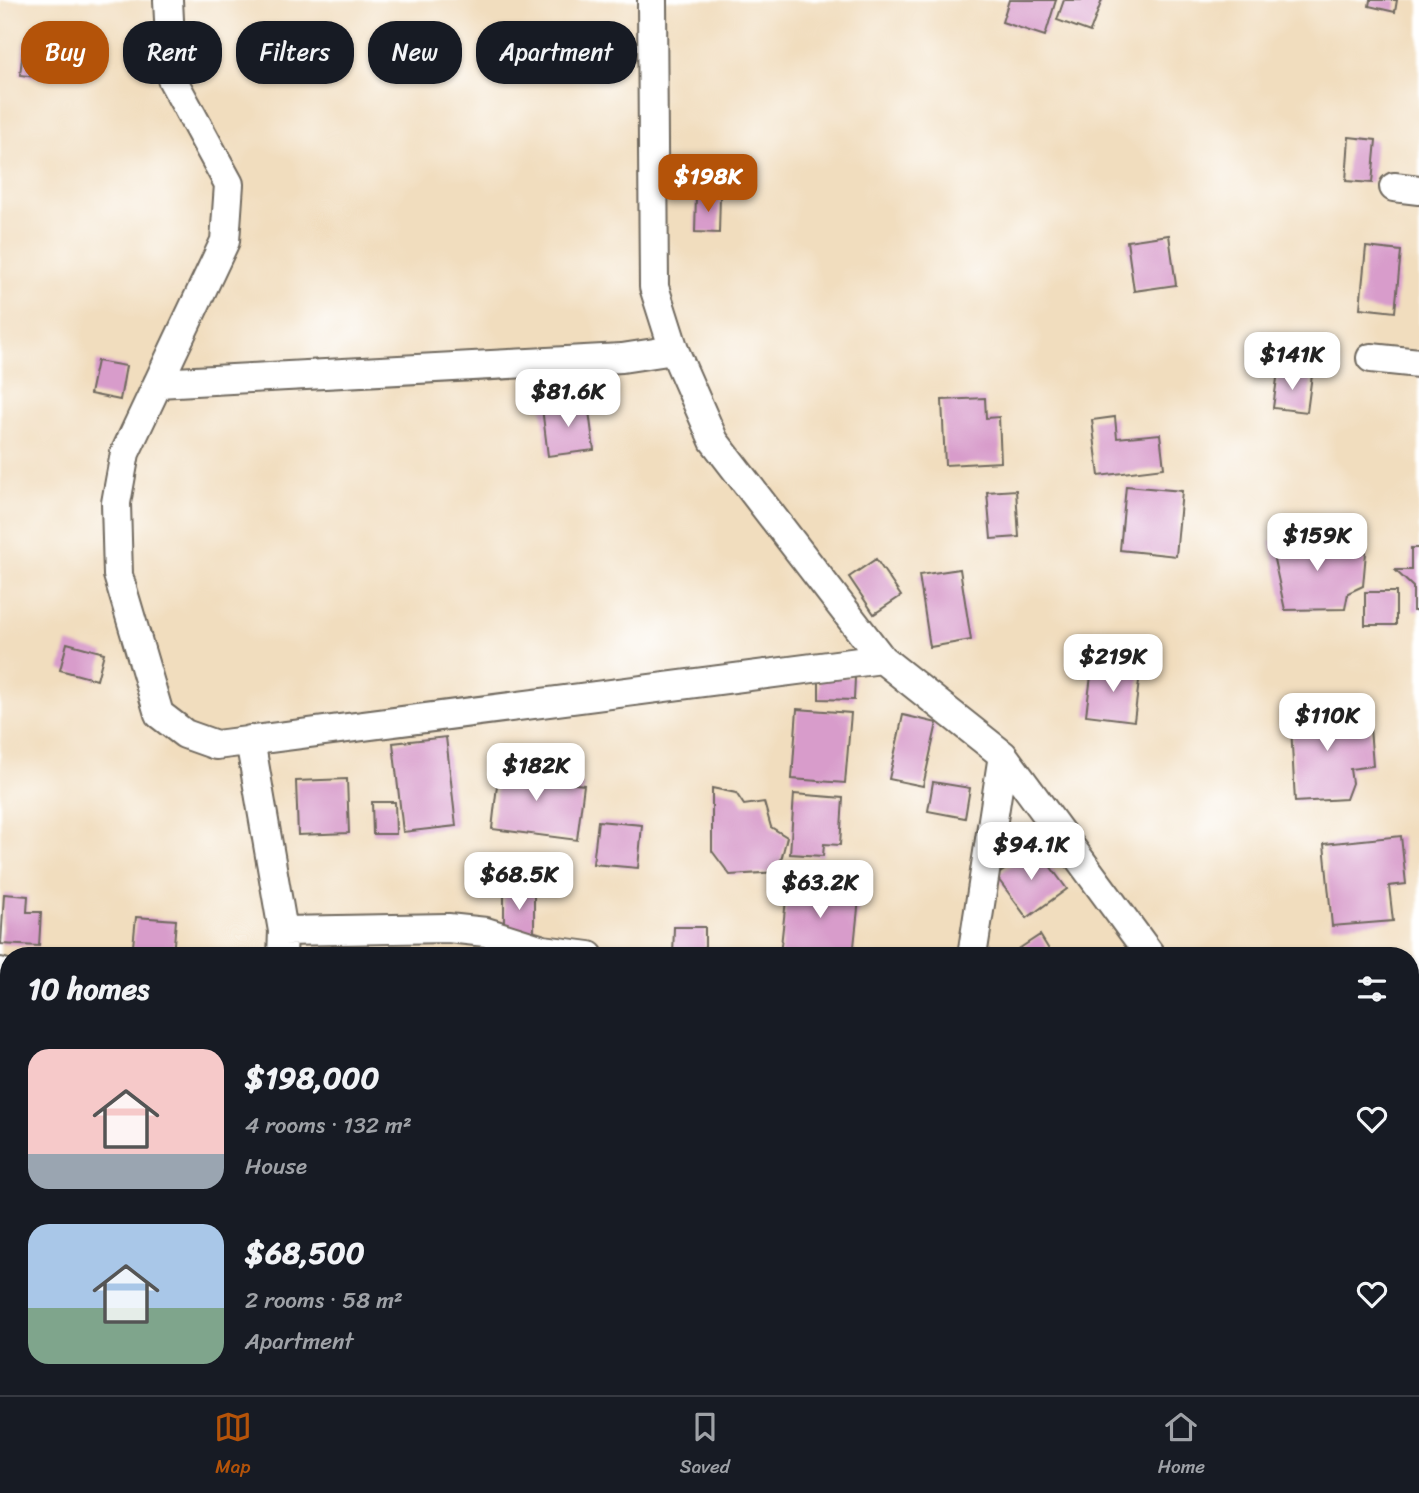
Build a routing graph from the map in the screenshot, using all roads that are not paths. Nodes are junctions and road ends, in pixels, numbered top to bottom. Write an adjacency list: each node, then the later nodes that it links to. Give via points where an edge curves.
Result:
1 (169, 0): 6 (street, via 172,79 229,184 225,241)
2 (652, 0): 3 (street, via 654,287)
3 (674, 350): 6 (street, via 622,358); 7 (street, via 715,441)
4 (1371, 358): 5 (street)
5 (1419, 363)
6 (158, 383): 8 (street, via 125,453 116,503 118,575 159,714 185,734 216,745)
7 (882, 659): 8 (street); 9 (street)
8 (250, 740): 10 (street)
9 (1003, 755): 12 (street); 13 (street)
10 (283, 944): 11 (street, via 448,928 486,932)
11 (534, 947)
12 (973, 947)
13 (1144, 947)

